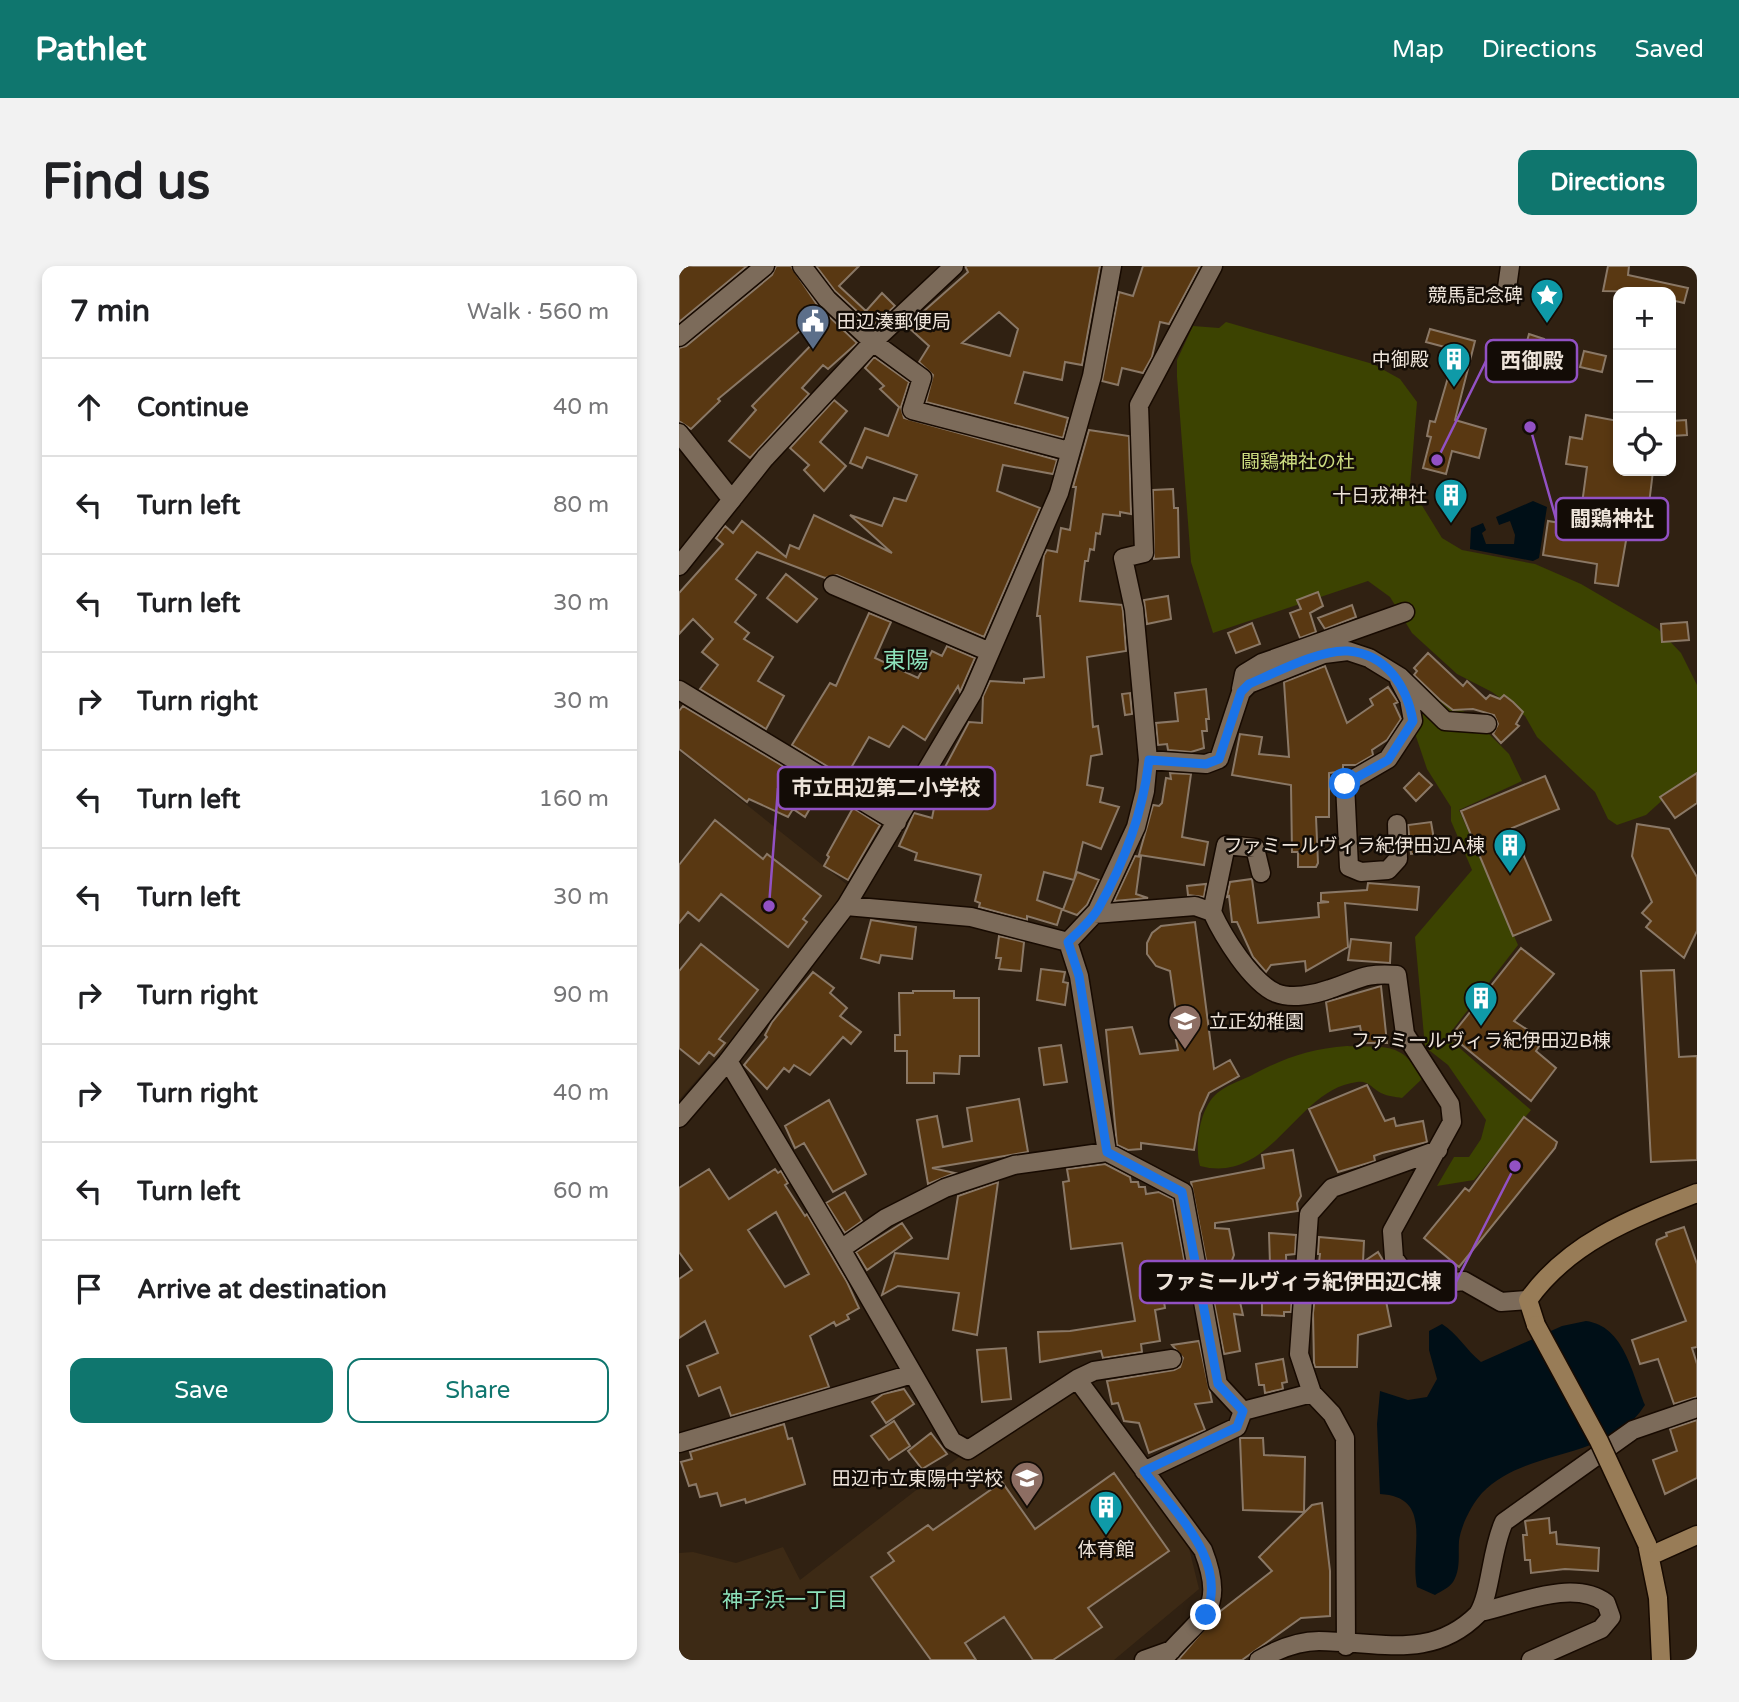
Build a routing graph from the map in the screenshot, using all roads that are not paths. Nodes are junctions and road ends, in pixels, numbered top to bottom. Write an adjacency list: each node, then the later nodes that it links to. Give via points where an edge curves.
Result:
1 (765, 266): 8 (street)
2 (802, 266): 9 (street, via 827,299)
3 (954, 266): 9 (street)
4 (1112, 266): 11 (street, via 1092,376)
5 (1213, 266): 21 (street, via 1139,405 1145,553 1123,558 1134,609)
6 (1510, 266): 7 (street)
7 (1506, 295)
8 (679, 337)
9 (873, 342): 11 (street, via 922,378 912,410); 12 (street)
10 (679, 433): 12 (street)
11 (1069, 451): 16 (street, via 1059,493)
12 (732, 500): 13 (street)
13 (679, 566)
14 (833, 584): 16 (street)
15 (1405, 612): 19 (street, via 1262,663 1244,674)
16 (990, 652): 22 (street, via 972,694)
17 (1395, 674): 19 (street, via 1348,651 1324,654 1249,684); 20 (street, via 1445,720); 23 (street, via 1409,699 1413,721 1388,760 1345,784 1349,867 1361,873 1388,870 1398,859)
18 (679, 690): 22 (street)
19 (1241, 692): 21 (street, via 1219,759 1206,764)
20 (1487, 724)
21 (1149, 760): 27 (street, via 1136,827)
22 (897, 822): 25 (street)
23 (1397, 824)
24 (1261, 873): 26 (street, via 1255,848 1226,845)
25 (846, 905): 28 (street, via 971,916); 29 (street)
26 (1212, 912): 27 (street, via 1195,906); 31 (street, via 1233,948 1276,993 1316,994 1362,975 1397,975 1405,1034 1450,1104 1452,1122)
27 (1094, 914): 28 (street)
28 (1068, 942): 32 (street, via 1079,976)
29 (727, 1061): 30 (street); 34 (street)
30 (679, 1118)
31 (1438, 1150): 35 (street, via 1392,1231 1394,1258 1405,1274 1427,1285 1464,1281 1501,1302); 39 (street, via 1332,1188 1309,1214 1299,1354)
32 (1107, 1152): 34 (street, via 1014,1166 963,1180 886,1218); 41 (street, via 1182,1192 1218,1384)
33 (1697, 1193): 35 (street, via 1600,1234 1558,1264)
34 (841, 1249): 37 (street)
35 (1528, 1300): 45 (street, bridge, via 1536,1325 1599,1441)
36 (1172, 1359): 38 (street, via 1094,1371)
37 (912, 1374): 38 (street, via 952,1441 968,1450); 42 (street)
38 (1077, 1379): 43 (street)
39 (1312, 1393): 41 (street); 47 (street, via 1332,1414 1345,1438)
40 (1697, 1408): 46 (street, via 1633,1430 1504,1522 1496,1537)
41 (1243, 1411): 43 (street, via 1237,1427)
42 (679, 1443)
43 (1144, 1471): 48 (street, via 1203,1550 1212,1575 1214,1597 1206,1615)
44 (1697, 1535): 45 (street)
45 (1649, 1550): 52 (street, via 1658,1598)
46 (1480, 1612): 47 (street, via 1442,1649 1412,1658); 51 (street, via 1543,1595 1593,1595 1606,1603 1611,1617 1601,1629)
47 (1346, 1646): 50 (street, via 1298,1643)
48 (1168, 1655): 49 (street)
49 (1144, 1660)
50 (1259, 1660)
51 (1531, 1660)
52 (1661, 1660)

